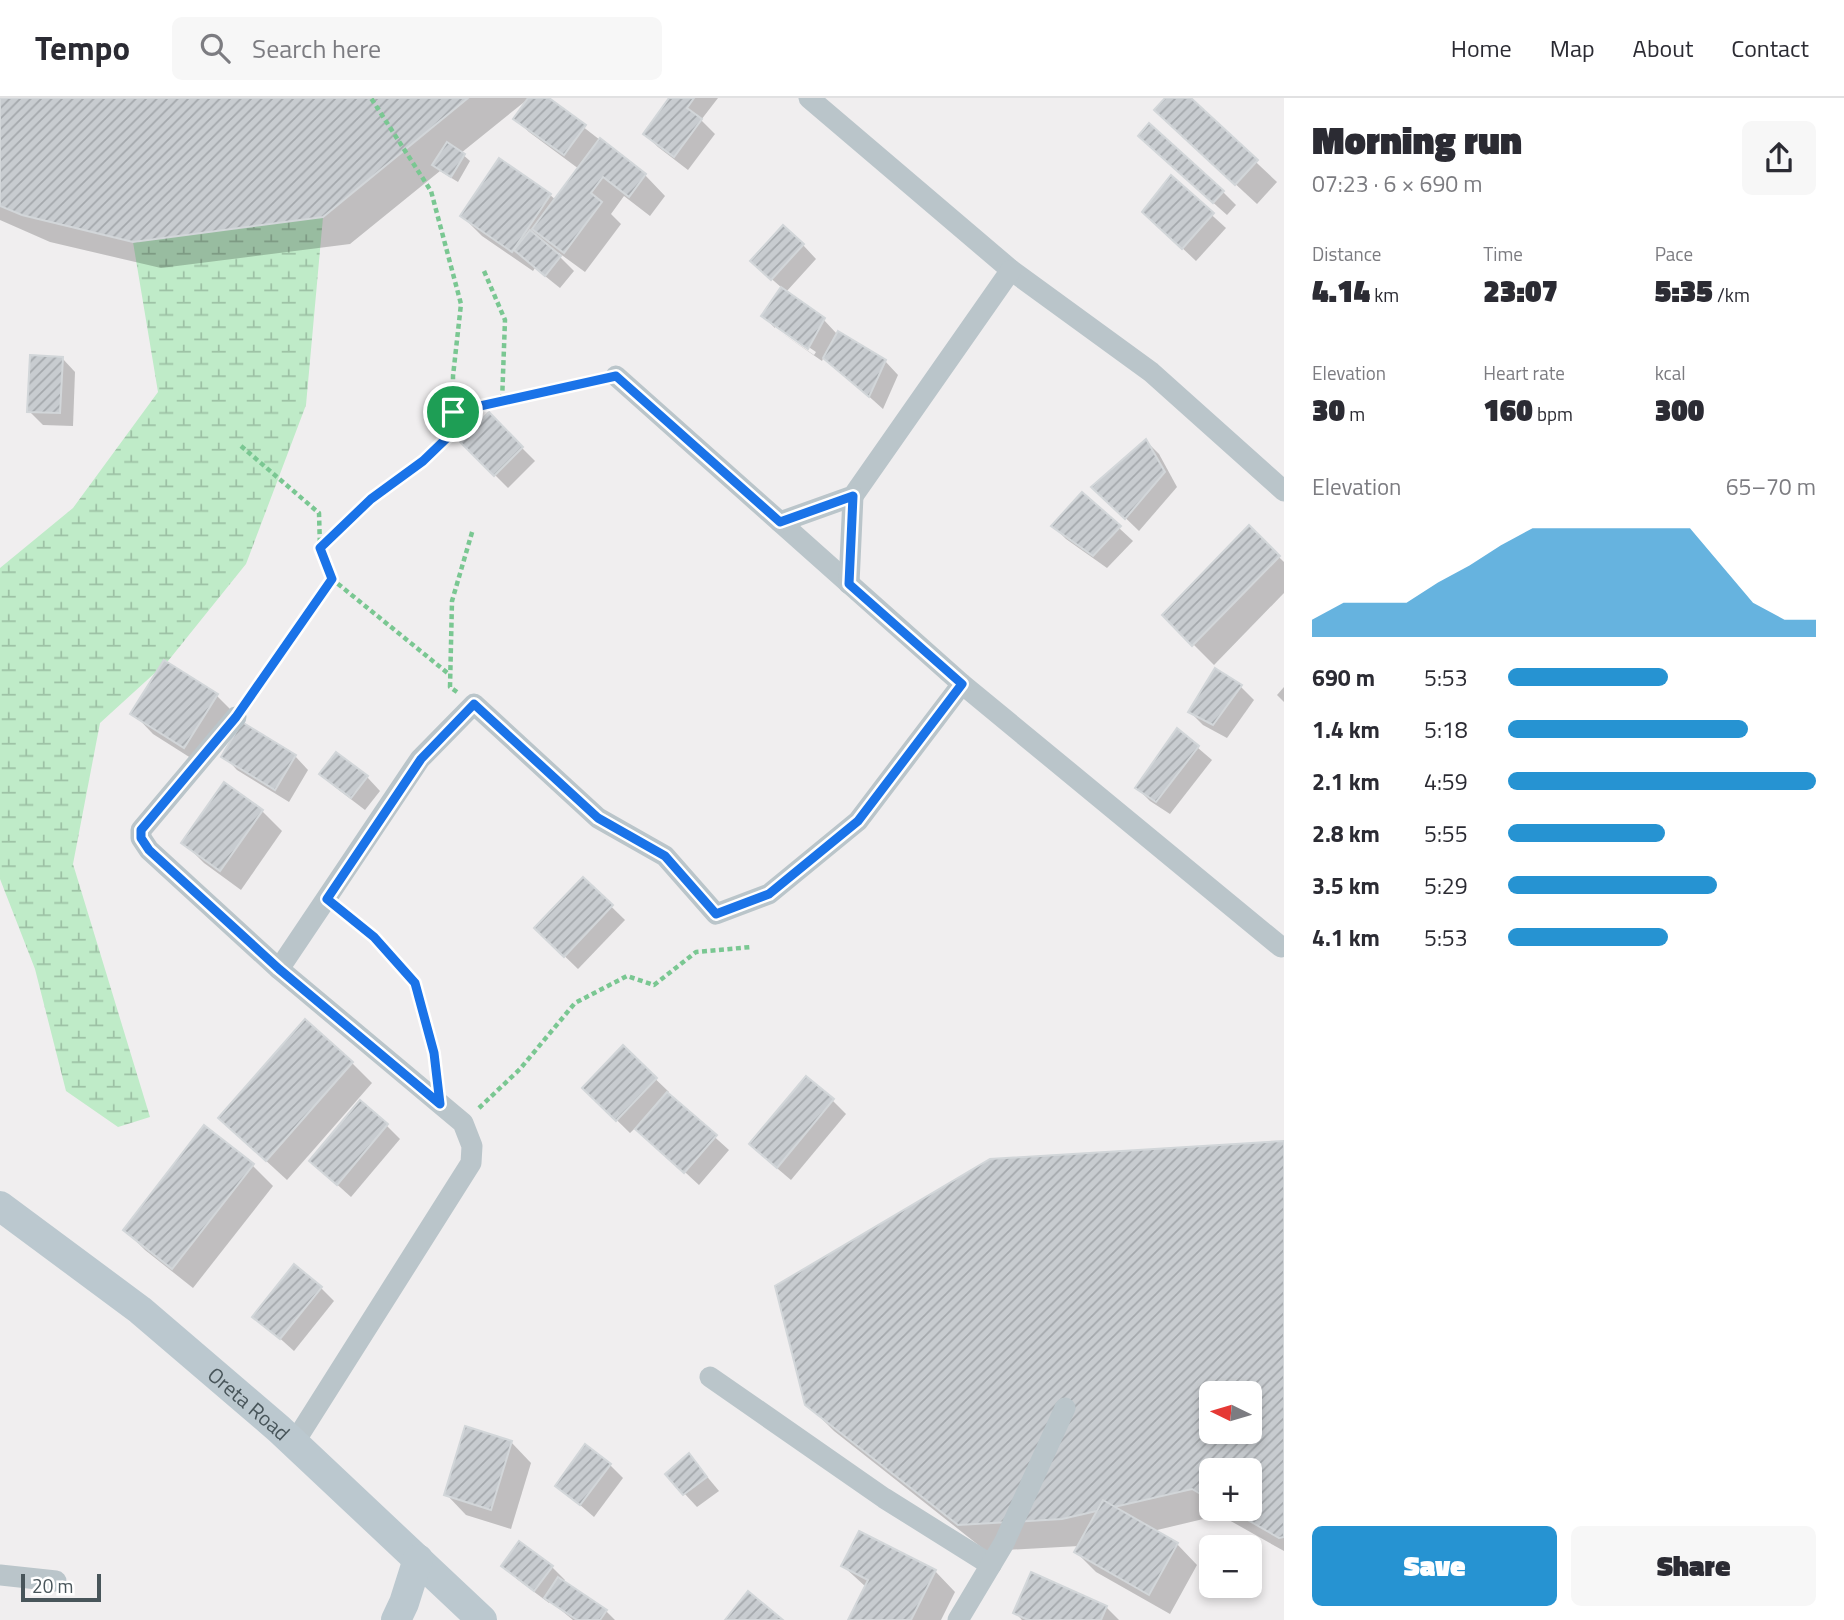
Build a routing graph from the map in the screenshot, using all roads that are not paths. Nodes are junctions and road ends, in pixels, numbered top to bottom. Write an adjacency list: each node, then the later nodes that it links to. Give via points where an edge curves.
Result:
1 (808, 98): 2 (street)
2 (1012, 270): 4 (street, via 1151,372); 5 (street)
3 (616, 376): 6 (street)
4 (1284, 491)
5 (853, 496): 6 (street); 7 (street)
6 (780, 522): 7 (street)
7 (849, 584): 8 (street)
8 (962, 684): 10 (street); 11 (street, via 858,821 769,894 716,914 665,856 598,818 474,704 421,759)
9 (236, 717): 11 (street, via 141,830 141,838)
10 (1282, 947)
11 (279, 969): 15 (street, via 463,1123 472,1146 471,1163)
12 (0, 1206): 15 (street, Oreta Road, via 140,1310)
13 (710, 1377): 17 (street)
14 (1065, 1409): 17 (street, via 1004,1544)
15 (294, 1443): 16 (street, Oreta Road)
16 (418, 1559): 20 (street); 21 (street, Oreta Road)
17 (990, 1565): 22 (street)
18 (0, 1575): 19 (street)
19 (56, 1581)
20 (396, 1620)
21 (482, 1620)
22 (958, 1620)

